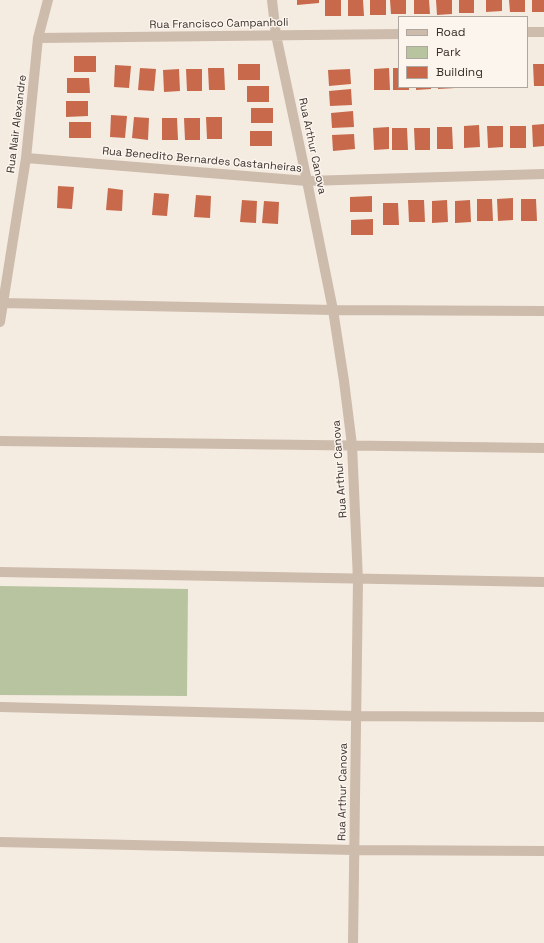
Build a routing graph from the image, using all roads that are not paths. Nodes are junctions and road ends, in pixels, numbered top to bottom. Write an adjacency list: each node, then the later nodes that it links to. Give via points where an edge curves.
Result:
1 (48, 0): 7 (street, Rua Nair Alexandre)
2 (272, 0): 6 (street, Rua Arthur Canova)
3 (528, 32): 4 (street)
4 (544, 32)
5 (398, 34): 6 (street, Rua Francisco Campanholi)
6 (276, 35): 7 (street, Rua Francisco Campanholi); 10 (street, Rua Arthur Canova)
7 (38, 38): 8 (street, Rua Nair Alexandre)
8 (26, 158): 10 (street, Rua Benedito Bernardes Castanheiras); 11 (street, Rua Nair Alexandre)
9 (544, 174): 10 (street, Rua Benedito Bernardes Castanheiras)
10 (307, 181): 12 (street, Rua Arthur Canova)
11 (3, 303): 12 (street); 14 (street, Rua Nair Alexandre)
12 (333, 310): 13 (street); 16 (street, Rua Arthur Canova)
13 (544, 311)
14 (0, 322)
15 (0, 441): 16 (street)
16 (352, 445): 17 (street); 19 (street, Rua Arthur Canova)
17 (544, 448)
18 (0, 572): 19 (street)
19 (358, 580): 20 (street); 22 (street, Rua Arthur Canova)
20 (544, 582)
21 (0, 707): 22 (street)
22 (356, 716): 23 (street); 25 (street, Rua Arthur Canova)
23 (544, 717)
24 (0, 842): 25 (street)
25 (354, 850): 26 (street); 27 (street, Rua Arthur Canova)
26 (544, 851)
27 (352, 943)

